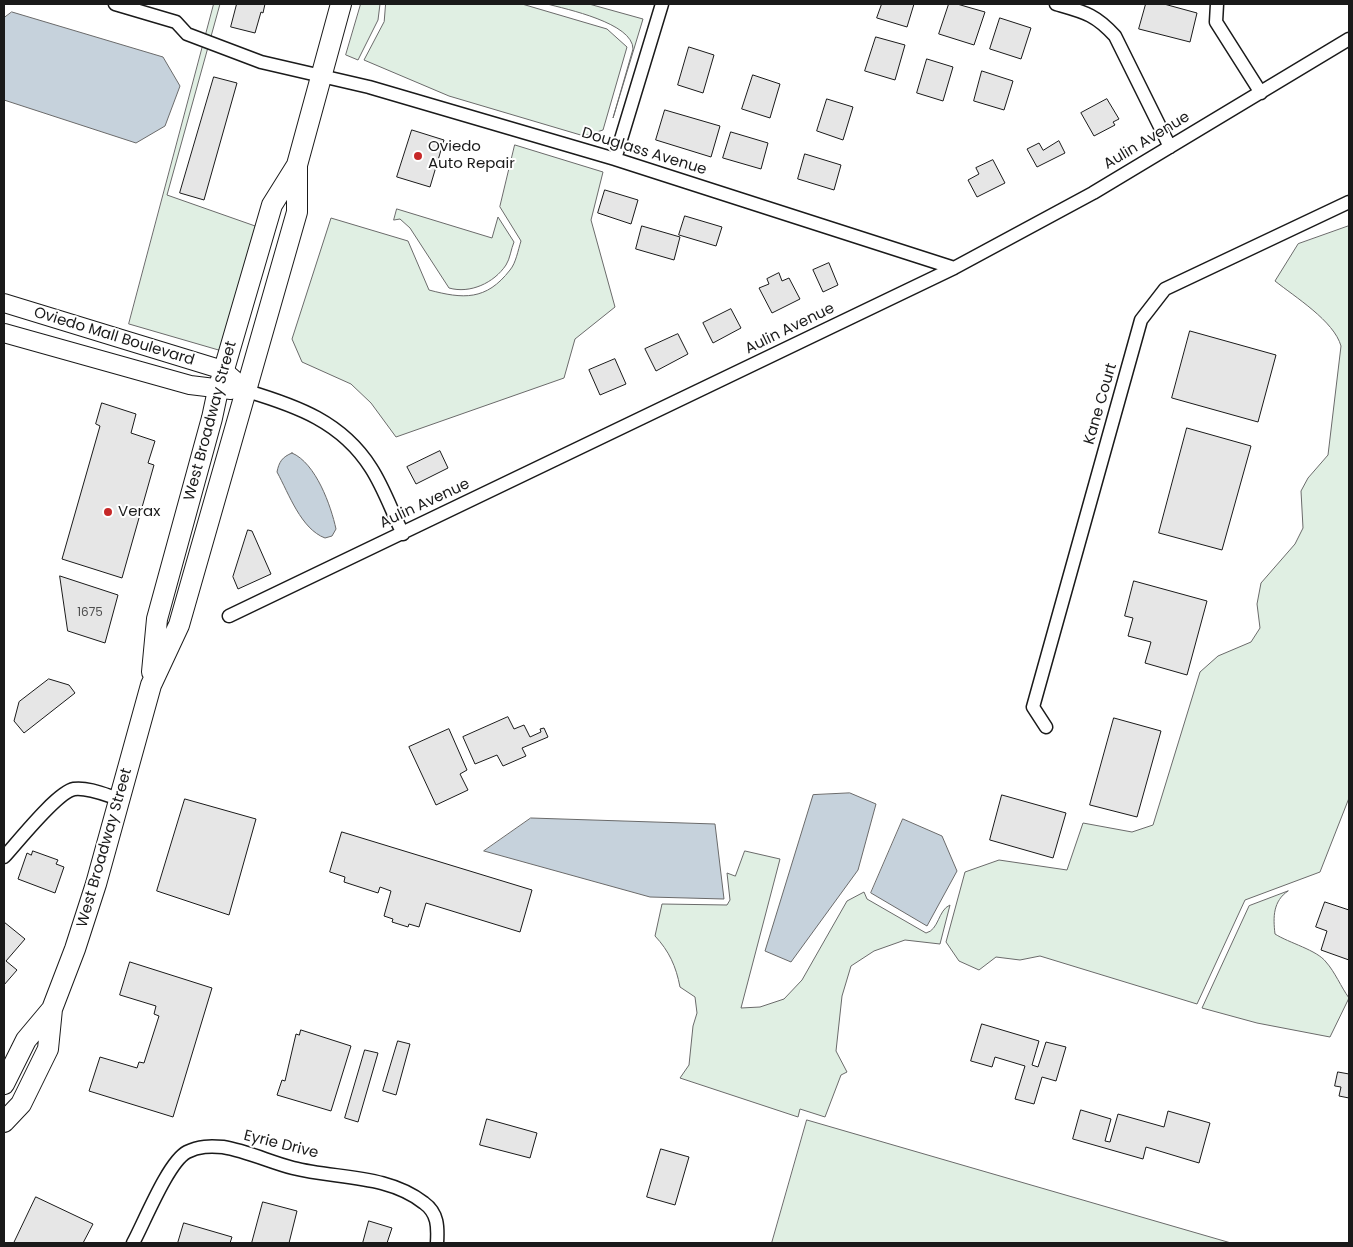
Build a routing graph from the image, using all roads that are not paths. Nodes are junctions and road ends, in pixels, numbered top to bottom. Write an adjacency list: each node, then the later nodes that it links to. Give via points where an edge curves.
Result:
1 (115, 4): 7 (street, Douglass Avenue, via 176,22 187,34 261,62)
2 (341, 4): 7 (main road, West Broadway Street)
3 (662, 4): 10 (street)
4 (1056, 4): 9 (street, via 1087,13 1101,21 1115,36)
5 (1217, 4): 8 (street, via 1216,22)
6 (1349, 40): 8 (street, Aulin Avenue)
7 (321, 76): 10 (street, Douglass Avenue); 11 (main road, West Broadway Street)
8 (1261, 92): 9 (street, Aulin Avenue)
9 (1170, 147): 13 (street, Aulin Avenue, via 1090,195)
10 (615, 159): 13 (street, Douglass Avenue)
11 (297, 165): 16 (main road, West Broadway Street, via 272,206); 18 (main road, West Broadway Street, via 297,212)
12 (1349, 202): 22 (street, Kane Court, via 1165,289 1141,320 1034,707)
13 (954, 268): 19 (street, Aulin Avenue)
14 (4, 304): 16 (street, Oviedo Mall Boulevard)
15 (4, 333): 17 (street, Oviedo Mall Boulevard)
16 (223, 370): 17 (main road, West Broadway Street); 18 (street, Oviedo Mall Boulevard)
17 (218, 390): 18 (street, Oviedo Mall Boulevard); 21 (main road, West Broadway Street, via 157,619)
18 (247, 391): 19 (street, Oviedo Mall Boulevard, via 311,414 339,430 372,469); 21 (main road, West Broadway Street, via 179,625)
19 (403, 534): 20 (street, Aulin Avenue)
20 (229, 616)
21 (151, 685): 23 (main road, West Broadway Street)
22 (1046, 727)
23 (119, 799): 24 (street, via 72,789 58,798); 25 (main road, West Broadway Street, via 86,914)
24 (4, 857)
25 (52, 1009): 26 (main road, West Broadway Street, via 26,1040); 27 (main road, West Broadway Street, via 48,1049 21,1104)
26 (4, 1084)
27 (4, 1122)
28 (133, 1243): 29 (street, Eyrie Drive, via 173,1164 184,1153 201,1146 225,1147 294,1168 388,1184 409,1192 426,1204 438,1219)
29 (437, 1243)

